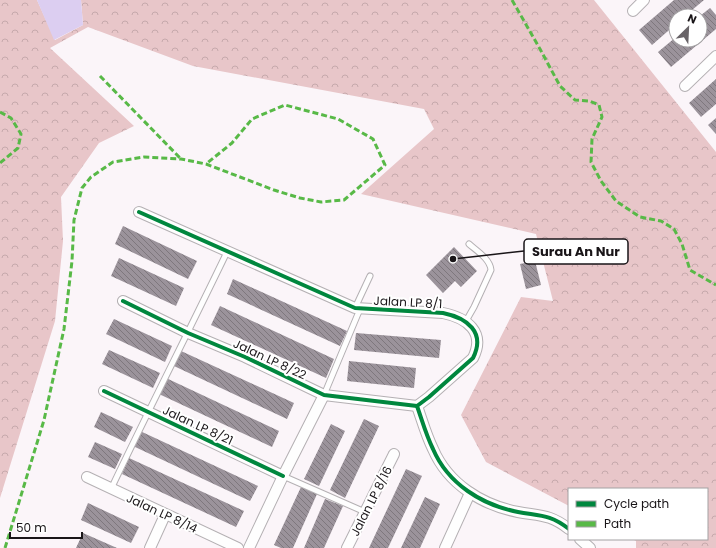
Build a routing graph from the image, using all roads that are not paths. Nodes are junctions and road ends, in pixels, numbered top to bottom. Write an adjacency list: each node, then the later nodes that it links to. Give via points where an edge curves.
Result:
1 (644, 0): 2 (street)
2 (633, 11)
3 (716, 56): 4 (street)
4 (685, 86)
5 (139, 212): 7 (street, Jalan LP 8/1)
6 (469, 244): 11 (lane, via 486,259 491,270)
7 (227, 252): 10 (street, Jalan LP 8/1); 12 (lane)
8 (370, 276): 10 (lane)
9 (123, 302): 12 (street, Jalan LP 8/22)
10 (358, 309): 11 (street, Jalan LP 8/1, via 443,313); 14 (lane)
11 (466, 321): 15 (street, via 478,342 473,358)
12 (188, 333): 14 (street, Jalan LP 8/22, via 246,357); 16 (lane)
13 (104, 391): 16 (street, Jalan LP 8/21)
14 (324, 395): 15 (street, Jalan LP 8/22); 18 (street)
15 (417, 406): 21 (street, via 433,449 446,472)
16 (148, 412): 18 (street, Jalan LP 8/21); 20 (lane)
17 (394, 454): 22 (street, Jalan LP 8/16)
18 (283, 476): 22 (lane, Jalan LP 8/21); 28 (street)
19 (87, 477): 20 (street, Jalan LP 8/14)
20 (111, 489): 23 (street, Jalan LP 8/14)
21 (470, 493): 24 (street, via 500,507 560,521); 30 (street)
22 (365, 512): 29 (street, Jalan LP 8/16)
23 (165, 515): 26 (street); 27 (street, Jalan LP 8/14)
24 (568, 528)
25 (581, 540): 31 (street)
26 (150, 548)
27 (238, 548)
28 (249, 548)
29 (347, 548)
30 (445, 548)
31 (590, 548)

